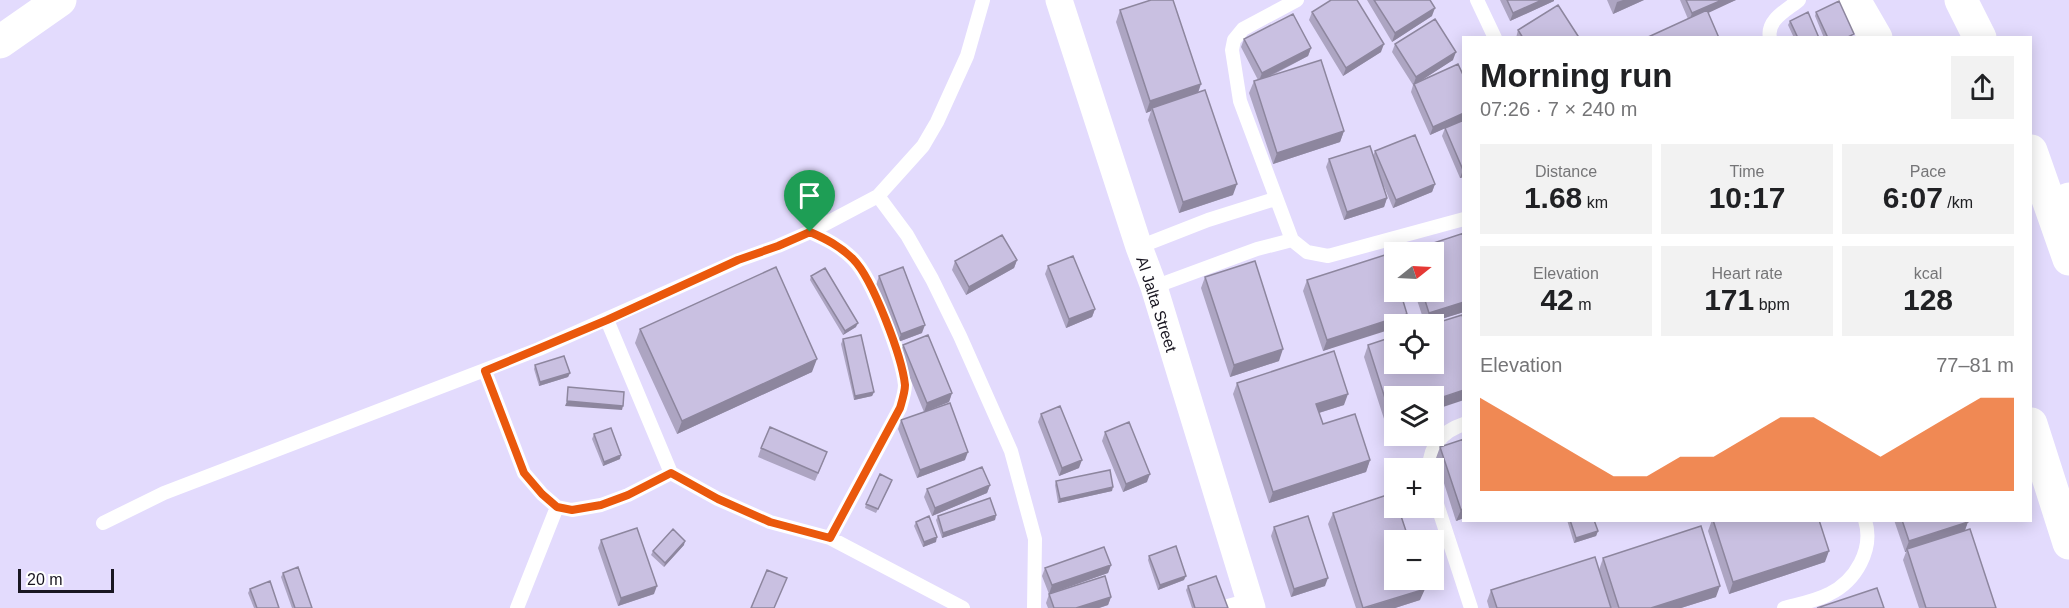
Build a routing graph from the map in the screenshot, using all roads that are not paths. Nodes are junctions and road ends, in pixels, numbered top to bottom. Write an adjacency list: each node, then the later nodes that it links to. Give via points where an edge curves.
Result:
1 (60, 0): 13 (street)
2 (983, 0): 15 (lane, via 967,56 937,122 923,146)
3 (1059, 0): 21 (street, Al Jalta Street)
4 (1298, 0): 16 (lane, via 1243,29 1232,50 1240,101)
5 (1477, 0): 9 (lane)
6 (1799, 0): 10 (lane, via 1774,20)
7 (1854, 0): 11 (street)
8 (1961, 0): 12 (street)
9 (1494, 36)
10 (1770, 36)
11 (1875, 36)
12 (1979, 36)
13 (0, 42)
14 (2032, 153): 17 (street)
15 (878, 196): 19 (lane); 39 (lane, via 907,235 932,279 1011,451 1035,539)
16 (1275, 199): 20 (lane); 21 (lane)
17 (2059, 199): 22 (street)
18 (1462, 220): 20 (lane, via 1328,256 1307,252)
19 (810, 232): 24 (lane); 34 (lane, via 833,242 854,260 872,289 897,353 905,387 900,408)
20 (1292, 240): 23 (lane)
21 (1138, 247): 23 (street, Al Jalta Street)
22 (2069, 259)
23 (1154, 286): 36 (street, Al Jalta Street)
24 (607, 320): 25 (lane); 29 (lane)
25 (485, 371): 30 (lane, via 524,473); 33 (lane, via 164,493)
26 (1462, 425): 28 (lane, via 1434,444)
27 (2032, 427): 35 (street)
28 (1429, 458)
29 (671, 473): 30 (lane, via 601,505 572,510); 34 (lane, via 770,522)
30 (557, 507): 37 (lane)
31 (1442, 518): 41 (lane)
32 (1866, 522): 42 (lane, via 1867,552 1849,580 1829,595)
33 (103, 523)
34 (830, 538): 38 (lane)
35 (2069, 543)
36 (1251, 604): 40 (lane)
37 (517, 608)
38 (963, 608)
39 (1034, 608)
40 (1224, 608)
41 (1472, 608)
42 (1784, 608)

